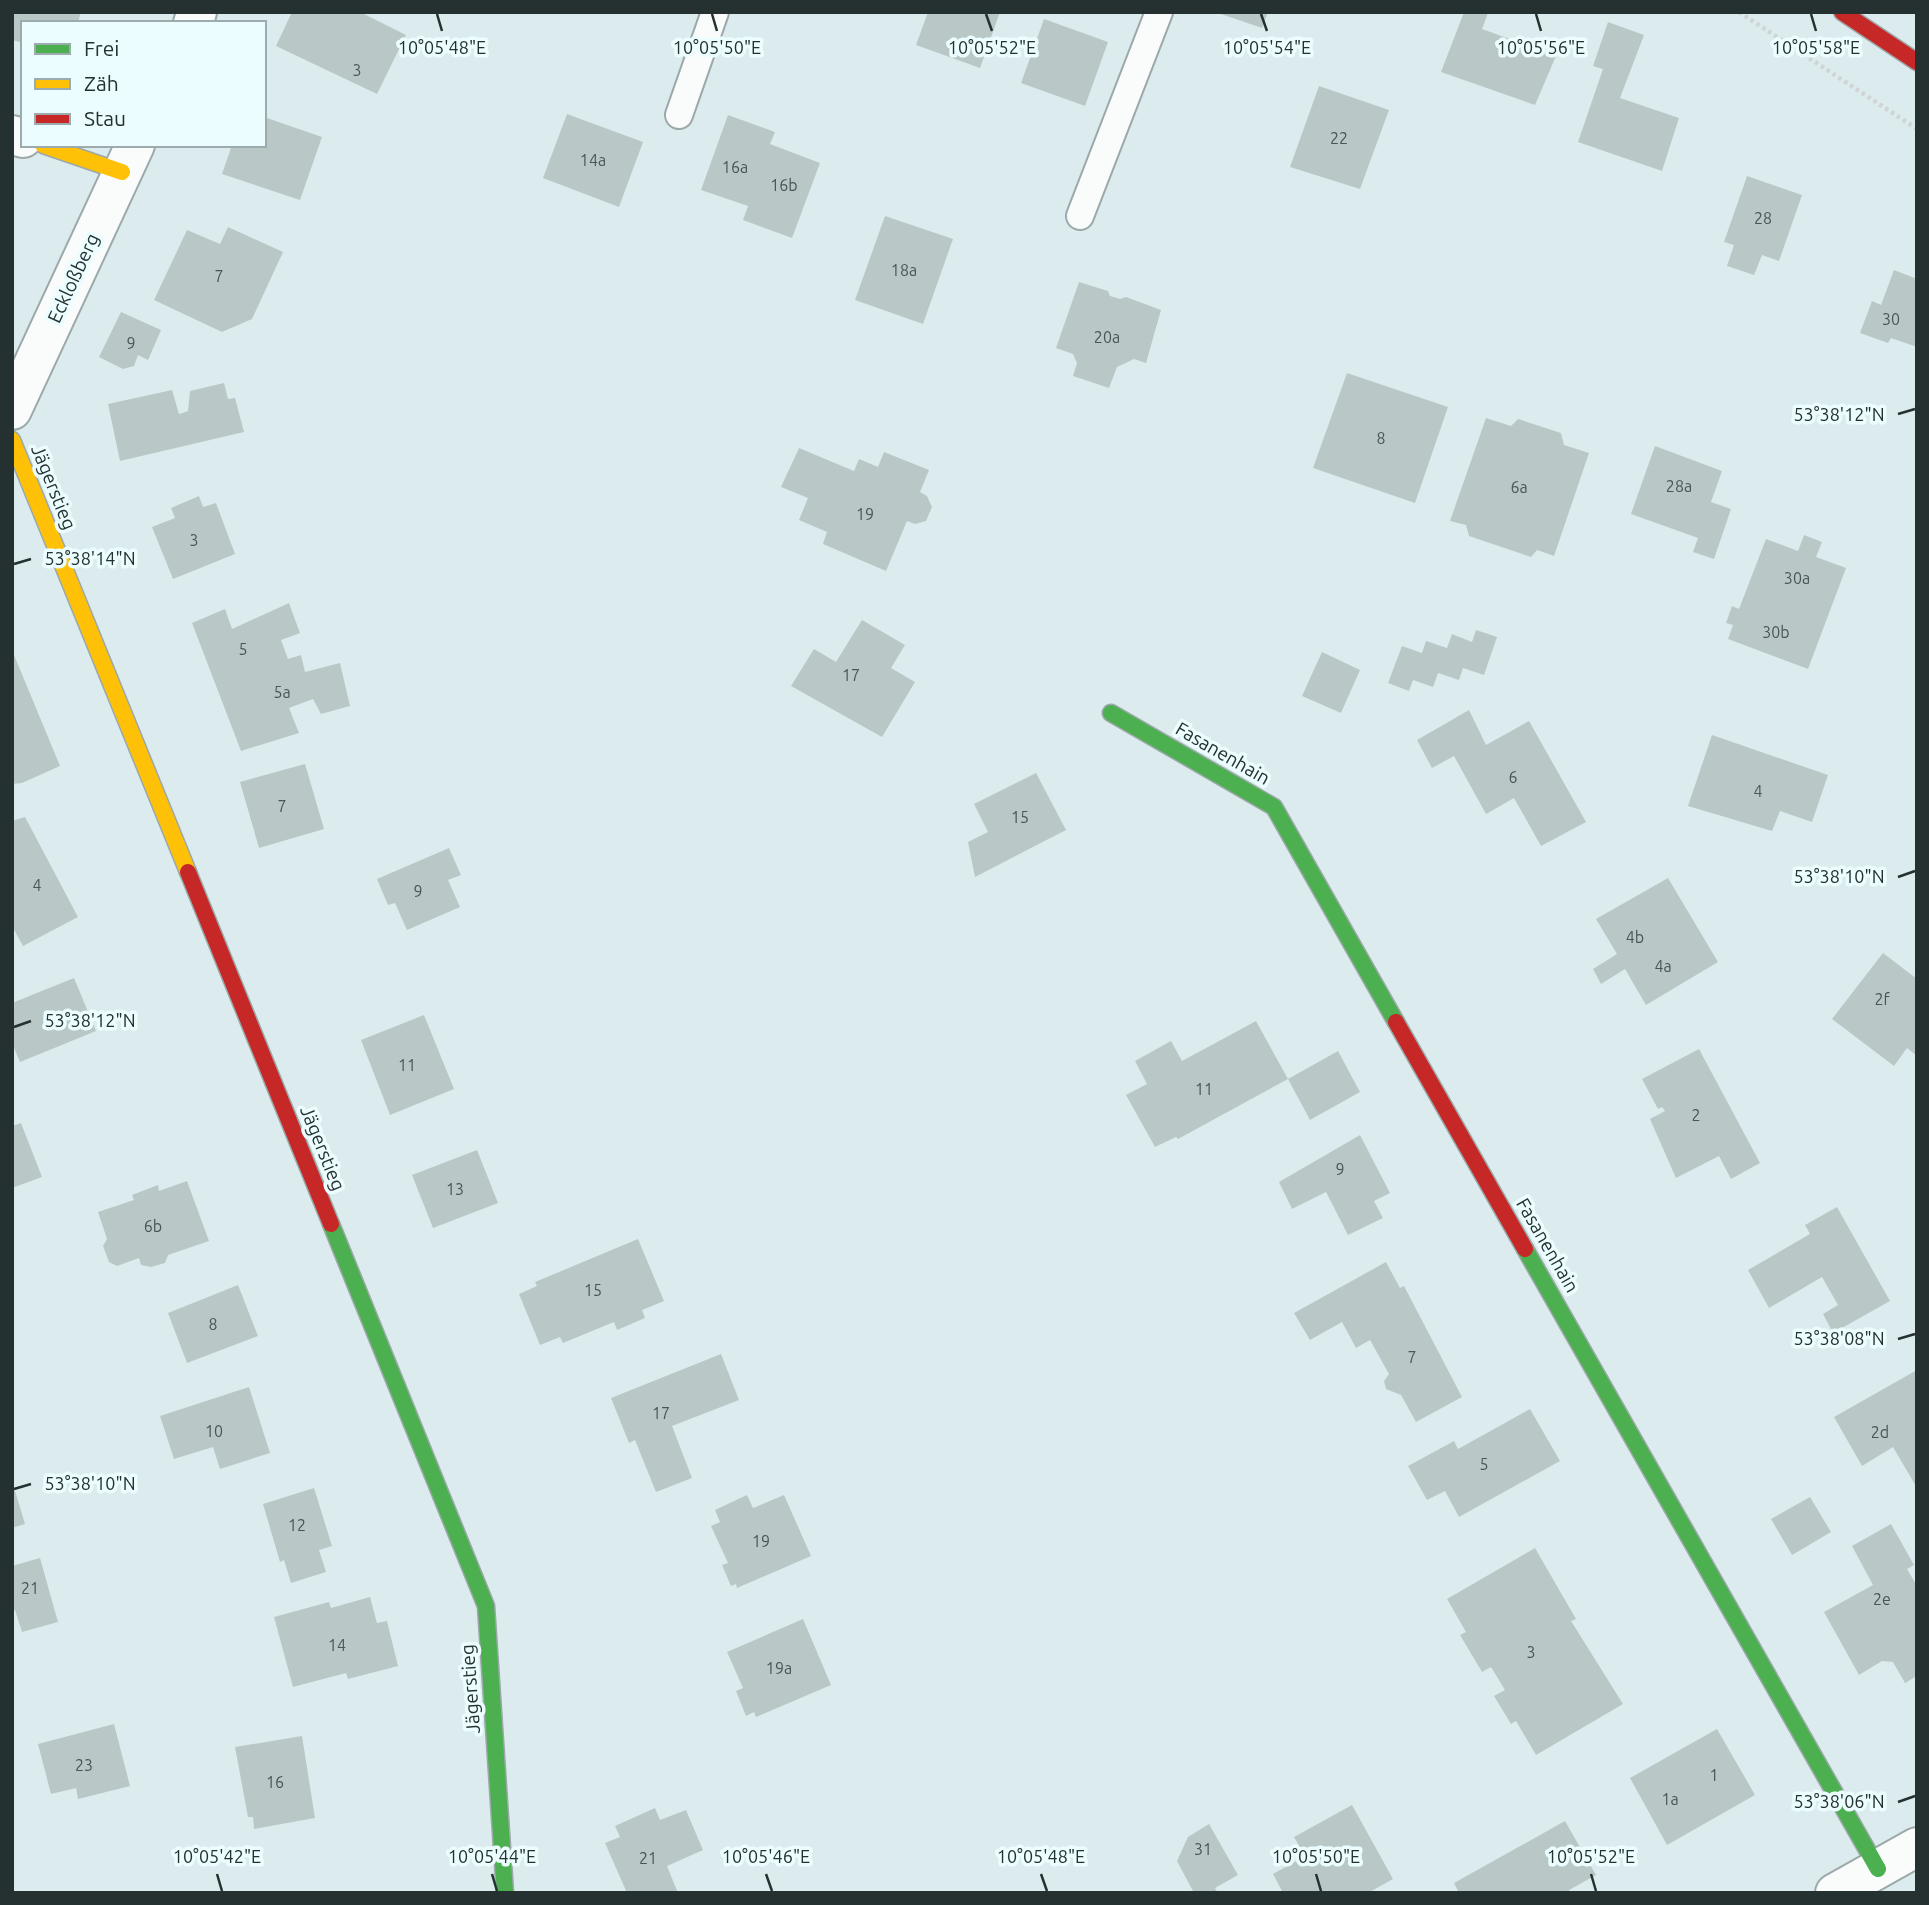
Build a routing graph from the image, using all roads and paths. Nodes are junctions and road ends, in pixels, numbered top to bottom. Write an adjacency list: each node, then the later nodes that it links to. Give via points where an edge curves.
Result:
1 (715, 12): 6 (lane)
2 (1159, 12): 10 (lane)
3 (1739, 12): 7 (path)
4 (1842, 12): 5 (street)
5 (1917, 62)
6 (679, 115)
7 (1917, 129)
8 (55, 147): 9 (street)
9 (128, 159): 11 (street, Eckloßberg)
10 (1080, 216)
11 (12, 410)
12 (12, 440): 16 (street, Jägerstieg, via 486,1606)
13 (1111, 713): 15 (street, Fasanenhain, via 1274,807)
14 (1917, 1847): 15 (street)
15 (1878, 1869): 17 (street)
16 (505, 1893)
17 (1835, 1893)

